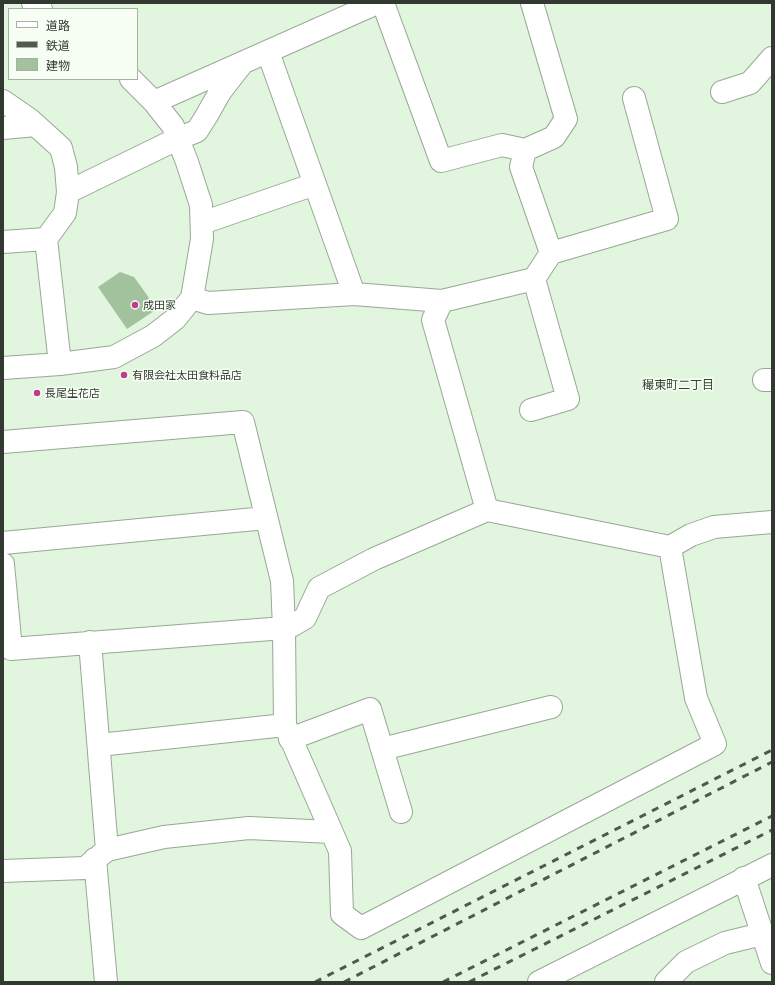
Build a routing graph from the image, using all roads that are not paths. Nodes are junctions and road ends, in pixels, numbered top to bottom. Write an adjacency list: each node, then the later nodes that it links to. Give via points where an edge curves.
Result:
1 (377, 3): 4 (street)
2 (383, 3): 15 (street, via 441,161 502,145)
3 (532, 3): 15 (street, via 566,119 554,137)
4 (268, 52): 6 (street); 16 (street)
5 (772, 58): 8 (street, via 750,83)
6 (241, 64): 11 (street); 14 (street, via 220,92 197,131)
7 (132, 80): 11 (street)
8 (722, 92)
9 (634, 98): 21 (street, via 667,218)
10 (3, 101): 12 (street)
11 (154, 102): 14 (street, via 173,126)
12 (36, 125): 13 (street); 17 (street, via 61,148)
13 (3, 128)
14 (177, 139): 17 (street); 18 (street, via 201,205)
15 (526, 150): 21 (street, via 521,167)
16 (315, 184): 18 (street); 23 (street)
17 (68, 192): 19 (street, via 65,213)
18 (202, 223): 24 (street, via 202,239)
19 (46, 239): 20 (street); 26 (street)
20 (3, 242)
21 (551, 253): 22 (street)
22 (534, 279): 25 (street); 28 (street, via 568,399)
23 (354, 294): 24 (street, via 208,303); 25 (street)
24 (192, 298): 26 (street, via 175,319 152,336 114,357)
25 (442, 301): 30 (street, via 432,320)
26 (60, 364): 27 (street)
27 (3, 368)
28 (531, 410)
29 (3, 442): 31 (street, via 243,422)
30 (487, 510): 34 (street); 36 (street, via 374,559 319,588 305,618)
31 (266, 518): 33 (street); 36 (street, via 282,582)
32 (772, 522): 34 (street, via 714,527 691,535)
33 (3, 543)
34 (670, 547): 43 (street, via 696,698 715,744 361,928 342,914 340,851)
35 (3, 564): 37 (street, via 11,649)
36 (284, 628): 37 (street); 39 (street)
37 (90, 642): 40 (street)
38 (551, 707): 41 (street)
39 (287, 732): 40 (street); 41 (street, via 370,709); 43 (street)
40 (98, 745): 44 (street)
41 (382, 749): 42 (street)
42 (401, 812)
43 (331, 832): 44 (street, via 249,828 164,837)
44 (101, 855): 46 (street, via 85,868); 50 (street)
45 (772, 865): 47 (street)
46 (3, 872)
47 (744, 878): 48 (street); 51 (street)
48 (762, 934): 49 (street); 52 (street, via 725,943 686,962)
49 (772, 964)
50 (106, 982)
51 (539, 982)
52 (666, 982)

